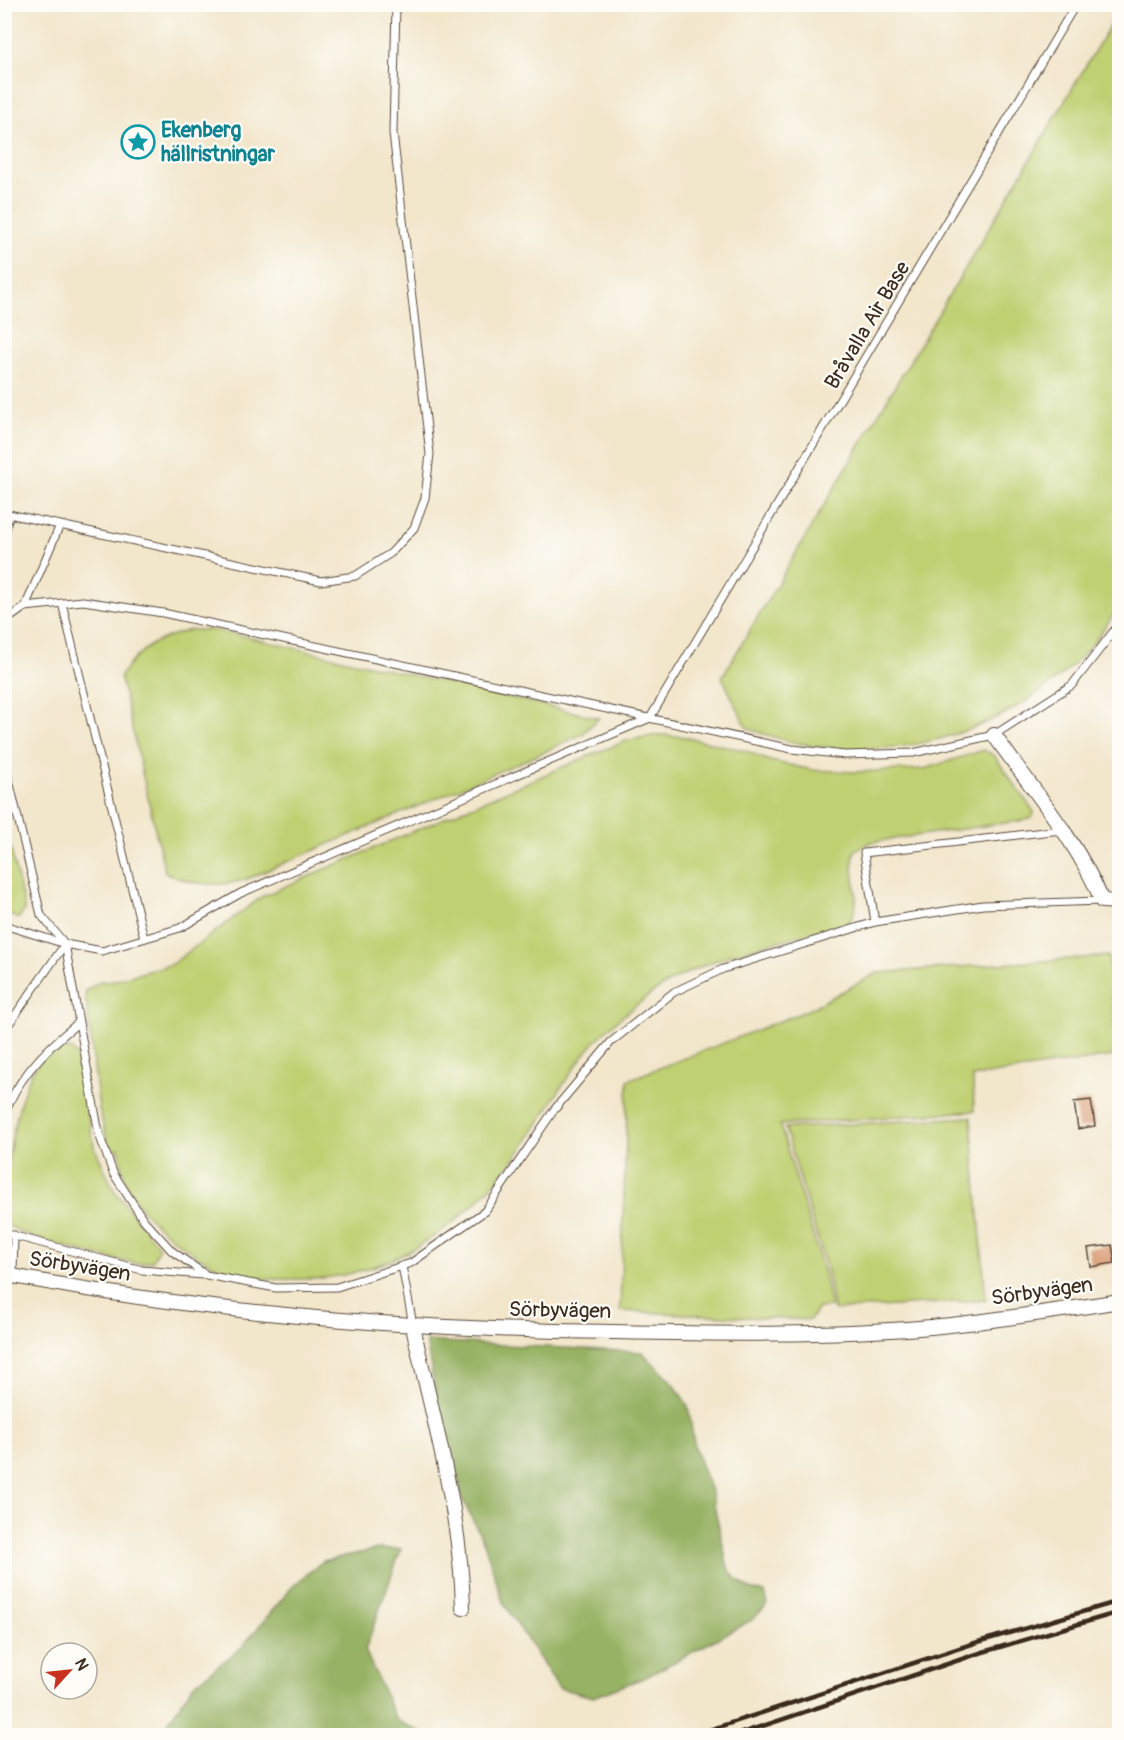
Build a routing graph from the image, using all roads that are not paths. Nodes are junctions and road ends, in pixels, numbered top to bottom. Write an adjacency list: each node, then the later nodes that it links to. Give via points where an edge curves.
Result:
1 (396, 4): 4 (lane, via 393,133 430,454 425,498 414,528 391,553 355,576 321,581)
2 (1076, 4): 10 (lane, Bråvalla Air Base)
3 (7, 514): 4 (lane); 5 (lane)
4 (60, 525): 7 (lane)
5 (4, 538)
6 (62, 603): 7 (lane); 10 (lane, via 83,601 163,613); 18 (lane)
7 (25, 607): 8 (lane)
8 (4, 622)
9 (1119, 623): 11 (lane, via 1072,685)
10 (650, 718): 11 (lane, via 792,749 845,755 913,753); 18 (lane, via 241,893 180,928)
11 (994, 735): 13 (street)
12 (4, 759): 19 (lane, via 41,915)
13 (1061, 830): 14 (street); 16 (lane, via 864,853)
14 (1102, 901): 15 (street); 16 (lane, via 983,905)
15 (1119, 902)
16 (875, 922): 25 (lane, via 723,969 674,992 611,1042 554,1110 485,1211)
17 (4, 925): 19 (lane)
18 (144, 938): 19 (lane, via 102,951)
19 (65, 944): 20 (lane); 21 (lane)
20 (78, 1023): 22 (lane, via 50,1045 9,1102); 26 (lane, via 99,1134 113,1173 143,1219 172,1251)
21 (4, 1032)
22 (4, 1116)
23 (4, 1233): 24 (lane)
24 (14, 1235): 26 (lane, via 142,1270); 27 (lane)
25 (402, 1266): 26 (lane, via 337,1287 276,1288); 29 (lane)
26 (206, 1275)
27 (9, 1280): 29 (street, Sörbyvägen)
28 (1119, 1301): 29 (street, Sörbyvägen, via 932,1327 865,1331 626,1333)
29 (413, 1327): 30 (street, via 450,1498)
30 (463, 1608)

